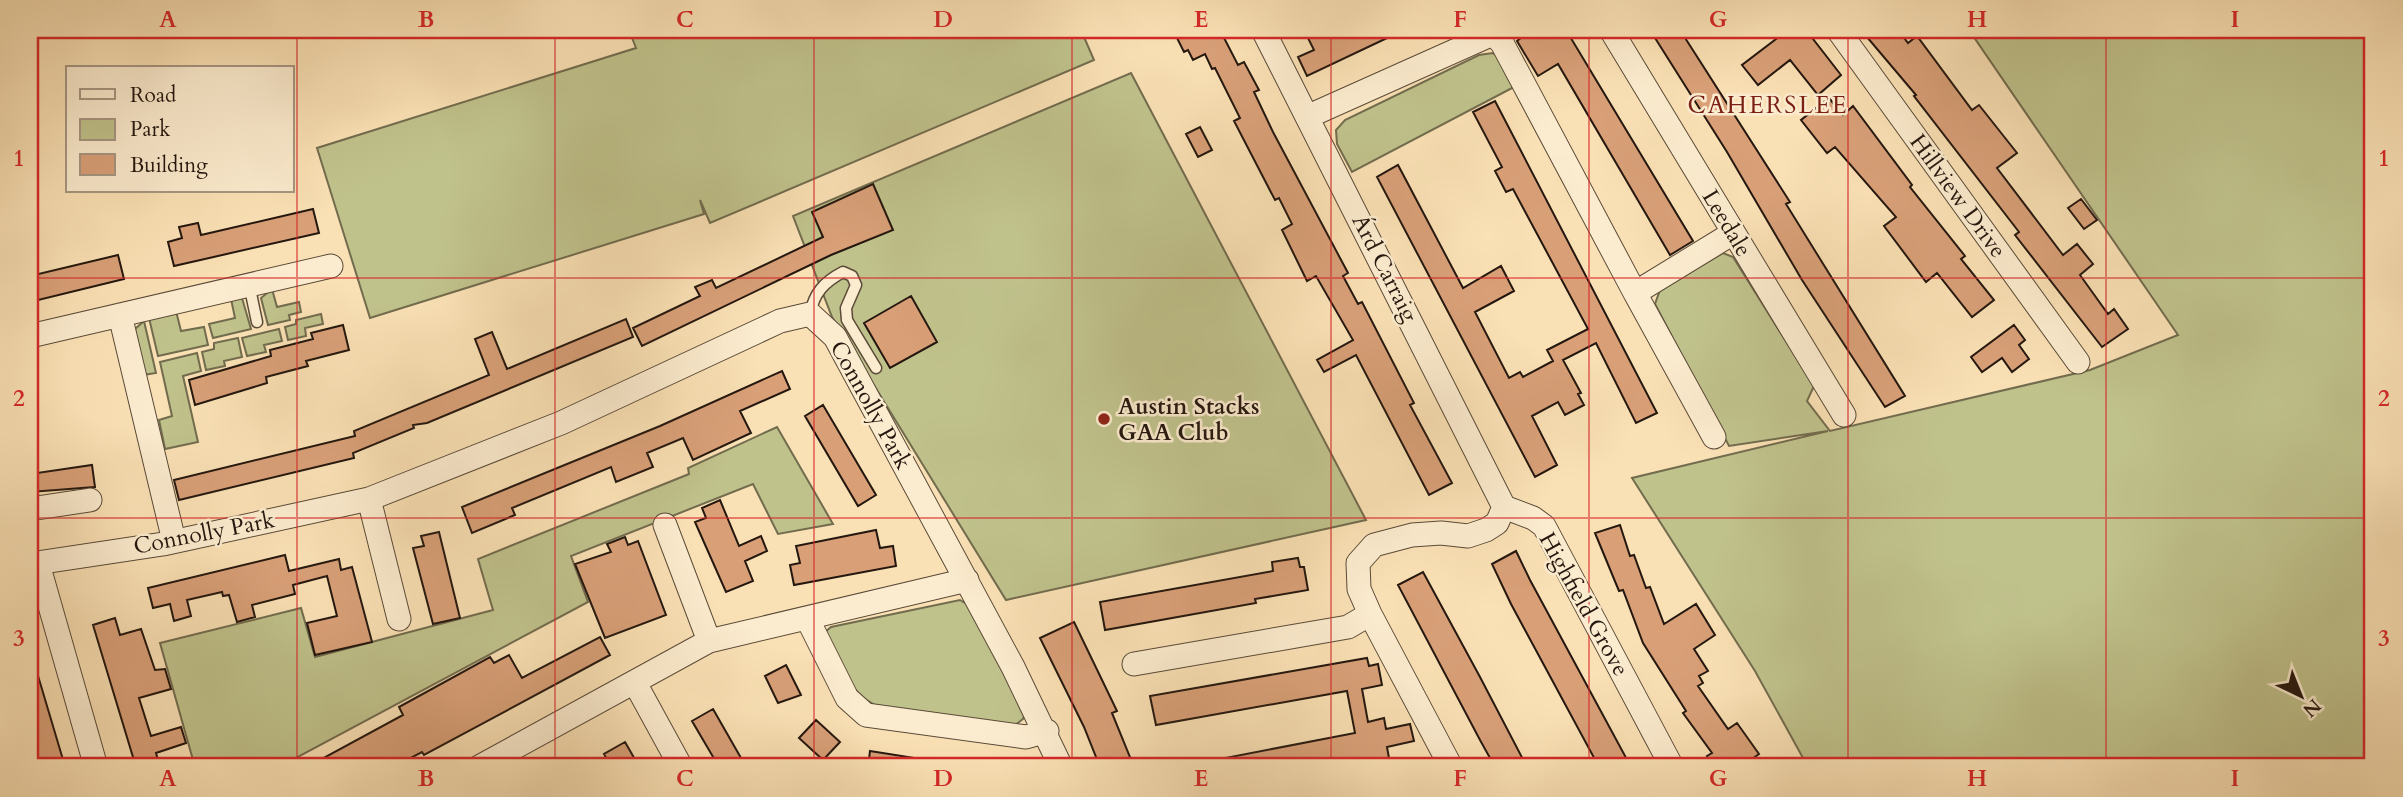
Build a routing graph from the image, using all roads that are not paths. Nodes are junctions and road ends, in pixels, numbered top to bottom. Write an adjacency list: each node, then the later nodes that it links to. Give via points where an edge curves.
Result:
1 (1263, 30): 4 (street, Árd Carraig)
2 (1611, 30): 5 (street, Leedale)
3 (1838, 30): 13 (street, Hillview Drive)
4 (1309, 116): 8 (street, via 1495,36); 19 (street, Árd Carraig)
5 (1732, 233): 8 (street); 15 (street, Leedale)
6 (331, 265): 7 (street)
7 (249, 285): 10 (street); 11 (lane)
8 (1635, 293): 16 (street)
9 (810, 314): 14 (lane, via 813,297 828,280 843,272 852,276 856,285 846,308 847,320); 17 (street, Connolly Park, via 780,321 561,423); 24 (street, Connolly Park, via 835,337)
10 (120, 315): 12 (street); 22 (street)
11 (257, 322)
12 (30, 336)
13 (2078, 362)
14 (876, 368)
15 (1844, 415)
16 (1714, 437)
17 (369, 499): 22 (street, Connolly Park); 27 (street)
18 (90, 500): 20 (street)
19 (1504, 507): 25 (street, via 1497,523 1468,536 1412,535 1374,545 1358,563 1359,589); 37 (street, Highfield Grove, via 1544,526)
20 (30, 509)
21 (665, 525): 28 (street)
22 (174, 541): 23 (street, Connolly Park)
23 (34, 564): 32 (street, Connolly Park)
24 (967, 580): 26 (street); 31 (street, Connolly Park)
25 (1370, 614): 29 (street, via 1348,627); 36 (street)
26 (807, 618): 28 (street); 31 (street, via 847,698 866,715 1026,737)
27 (400, 620)
28 (709, 640): 30 (street)
29 (1134, 664)
30 (635, 683): 33 (street); 34 (street)
31 (1046, 731): 35 (street, Connolly Park)
32 (96, 767)
33 (479, 767)
34 (681, 767)
35 (1061, 767)
36 (1451, 767)
37 (1672, 767)

